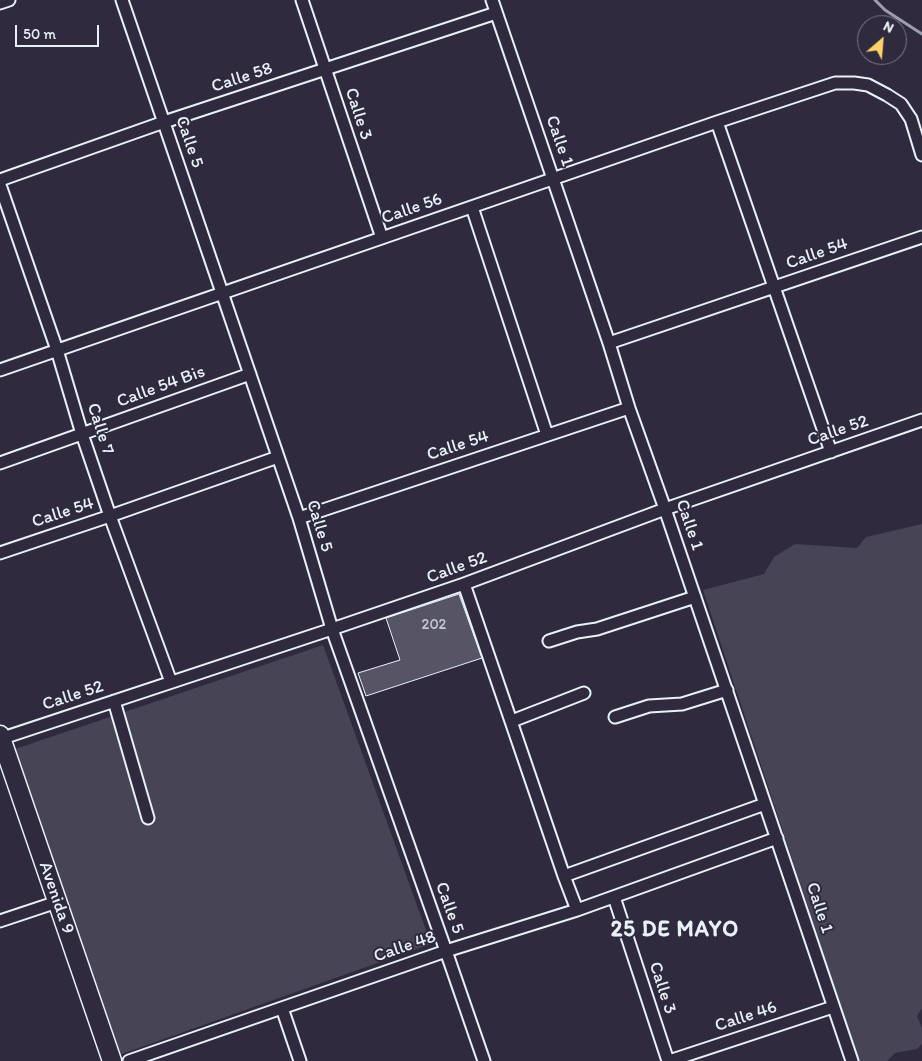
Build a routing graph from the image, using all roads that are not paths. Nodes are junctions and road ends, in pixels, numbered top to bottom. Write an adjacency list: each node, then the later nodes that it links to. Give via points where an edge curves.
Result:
1 (9, 0): 5 (street)
2 (122, 0): 8 (street, Calle 5)
3 (302, 0): 7 (street, Calle 3)
4 (492, 0): 6 (street, Calle 1)
5 (0, 3)
6 (496, 13): 7 (street, Calle 58); 11 (street, Calle 1)
7 (325, 69): 8 (street, Calle 58); 16 (street, Calle 3)
8 (164, 122): 12 (street, Calle 58); 18 (street, Calle 5)
9 (717, 122): 10 (street, Calle 56, via 835,83 854,83 868,86 901,104 911,119); 11 (street, Calle 56); 17 (street)
10 (922, 155)
11 (553, 179): 14 (street, Calle 56); 19 (street, Calle 1)
12 (0, 180)
13 (0, 185): 20 (street, Calle 7)
14 (472, 207): 16 (street, Calle 56); 26 (street)
15 (922, 237): 17 (street, Calle 54)
16 (382, 238): 18 (street, Calle 56)
17 (774, 287): 19 (street, Calle 54); 27 (street)
18 (222, 294): 20 (street, Calle 56); 22 (street, Calle 5)
19 (609, 343): 23 (street, Calle 1)
20 (57, 350): 21 (street, Calle 56); 25 (street, Calle 7)
21 (0, 370)
22 (250, 374): 25 (street, Calle 54 Bis); 28 (street, Calle 5)
23 (629, 408): 26 (street, Calle 54); 30 (street, Calle 1)
24 (922, 420): 27 (street, Calle 52)
25 (82, 434): 29 (street, Calle 54 Bis); 31 (street, Calle 7)
26 (548, 435): 32 (street, Calle 54)
27 (831, 452): 30 (street, Calle 52)
28 (278, 457): 31 (street, Calle 54); 32 (street, Calle 5)
29 (0, 463)
30 (665, 509): 34 (street, Calle 52); 35 (street, Calle 1)
31 (110, 516): 33 (street, Calle 54); 38 (street, Calle 7)
32 (298, 518): 36 (street, Calle 5)
33 (0, 553)
34 (464, 584): 36 (street, Calle 52); 43 (street)
35 (695, 597): 37 (street, via 597,629); 39 (street, Calle 1)
36 (332, 629): 38 (street, Calle 52); 54 (street, Calle 5)
37 (548, 641)
38 (171, 682): 41 (street, Calle 52)
39 (727, 690): 42 (street, via 682,704 650,706); 46 (street, Calle 1)
40 (584, 693): 43 (street)
41 (114, 701): 44 (street, Calle 52); 47 (street)
42 (615, 717)
43 (512, 721): 49 (street)
44 (0, 737): 51 (main road, Avenida 9)
45 (0, 770): 51 (main road, Avenida 9)
46 (765, 804): 48 (street, Calle 1); 49 (street)
47 (148, 818)
48 (777, 838): 50 (street, Calle 48); 55 (street, Calle 1)
49 (564, 876): 52 (street)
50 (614, 897): 52 (street, Calle 48); 62 (street, Calle 3)
51 (52, 904): 53 (street); 57 (main road, Avenida 9); 58 (main road, Avenida 9)
52 (577, 910): 54 (street, Calle 48)
53 (0, 921)
54 (446, 951): 56 (street, Calle 48); 61 (street, Calle 5)
55 (834, 1007): 62 (street, Calle 46); 63 (street, Calle 1)
56 (282, 1008): 59 (street, Calle 48); 60 (street)
57 (99, 1061)
58 (112, 1061)
59 (129, 1061)
60 (300, 1061)
61 (484, 1061)
62 (668, 1061)
63 (852, 1061)

